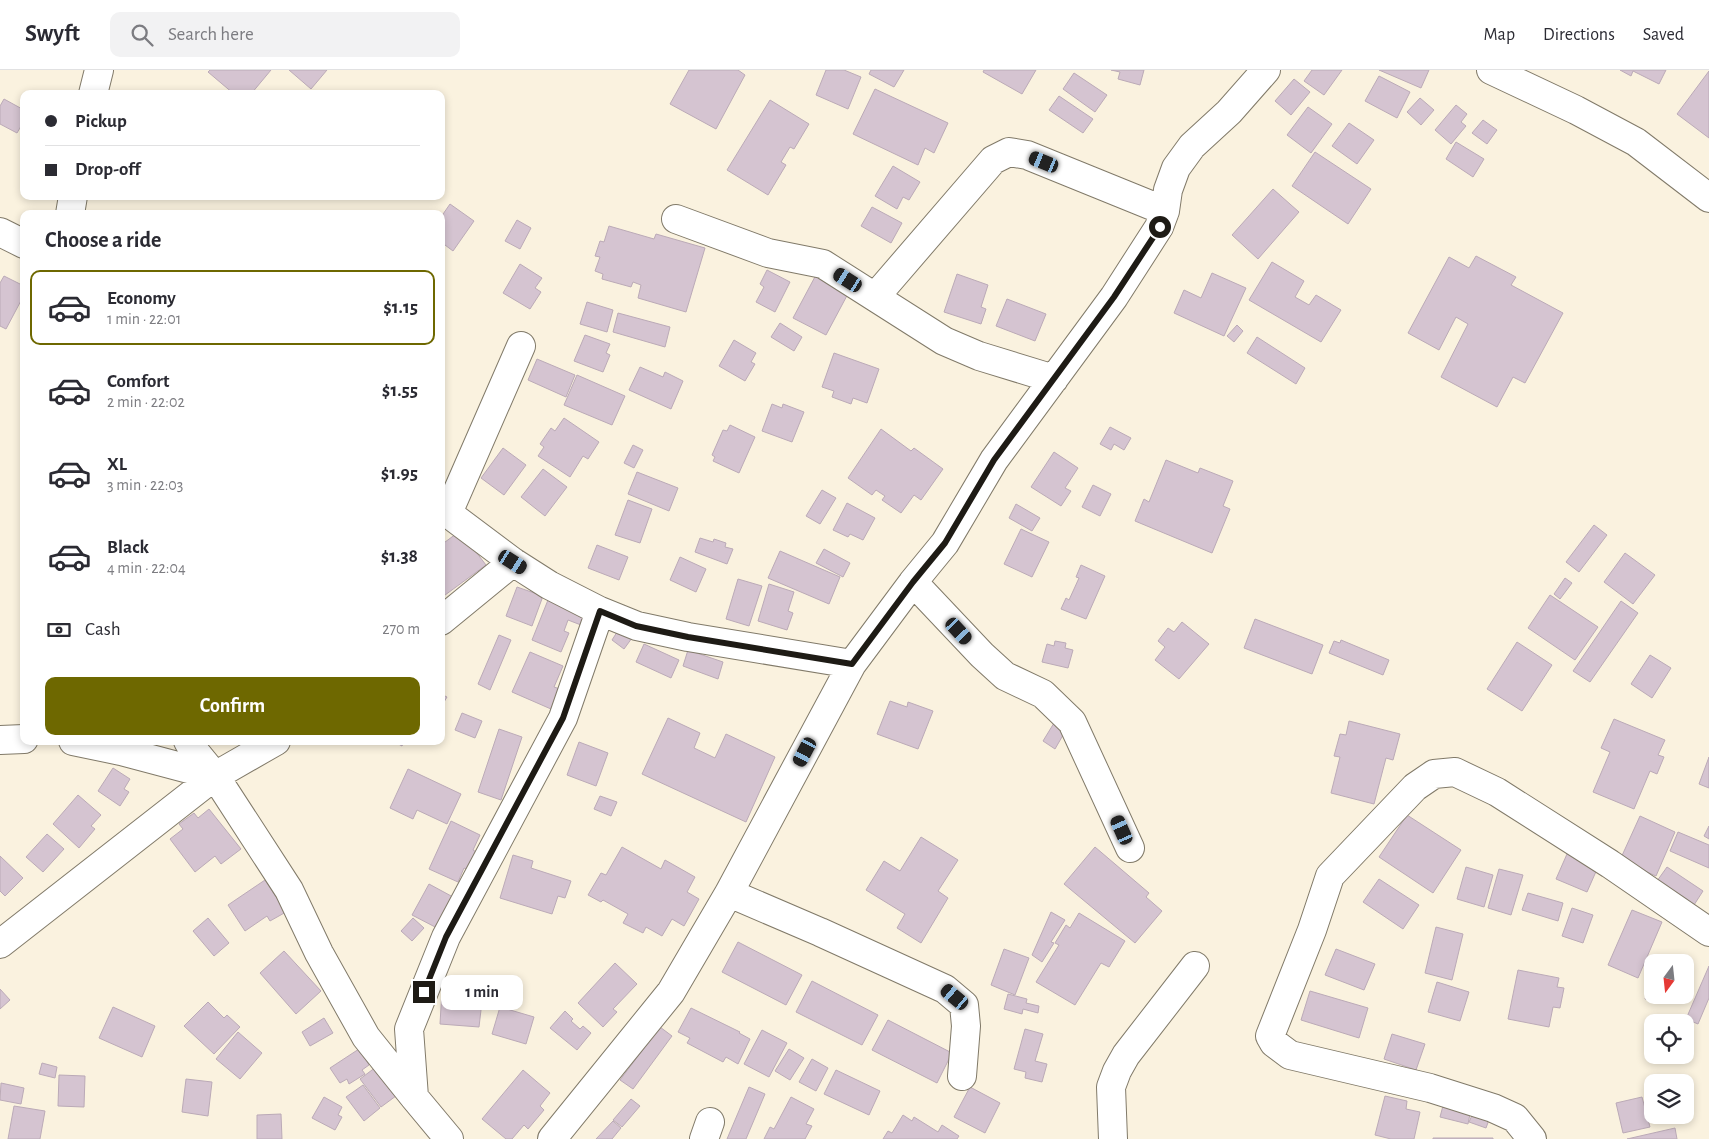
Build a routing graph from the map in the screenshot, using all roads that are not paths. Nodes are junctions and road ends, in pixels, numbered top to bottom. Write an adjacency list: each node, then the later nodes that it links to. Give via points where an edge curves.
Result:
1 (99, 70): 4 (street)
2 (1266, 70): 6 (street, via 1229,112 1192,146 1176,168)
3 (1492, 70): 5 (street, via 1636,142)
4 (95, 90)
5 (1709, 198)
6 (1165, 210): 10 (street, via 1027,155 1009,152 993,160); 12 (street, via 1160,227)
7 (676, 219): 10 (street, via 768,254 823,264)
8 (0, 232): 9 (street)
9 (20, 242)
10 (875, 297): 12 (street, via 944,340 979,356)
11 (521, 346): 13 (street)
12 (1054, 380): 15 (street, via 994,460 945,543)
13 (445, 511): 14 (street)
14 (513, 562): 16 (street); 17 (street)
15 (913, 582): 18 (street); 25 (street, via 1005,676 1043,694 1072,722)
16 (600, 611): 18 (street, via 636,626 688,637); 31 (street, via 563,718 446,937 409,1029)
17 (445, 618)
18 (852, 664): 26 (street)
19 (0, 740): 20 (street)
20 (20, 740)
21 (92, 745): 24 (street)
22 (190, 745): 24 (street)
23 (269, 745): 24 (street)
24 (215, 776): 28 (street); 31 (street, via 288,890 366,1037)
25 (1130, 848)
26 (729, 893): 30 (street, via 945,989 964,1005 966,1026); 33 (street, via 671,992)
27 (1709, 932): 35 (street, via 1497,792 1455,772 1434,774 1415,787 1330,876 1270,1036 1274,1044 1290,1055 1430,1088 1493,1108 1515,1118)
28 (0, 944)
29 (1195, 966): 34 (street, via 1117,1071 1111,1087)
30 (962, 1076)
31 (414, 1097): 32 (street)
32 (449, 1139)
33 (552, 1139)
34 (1113, 1139)
35 (1532, 1139)

